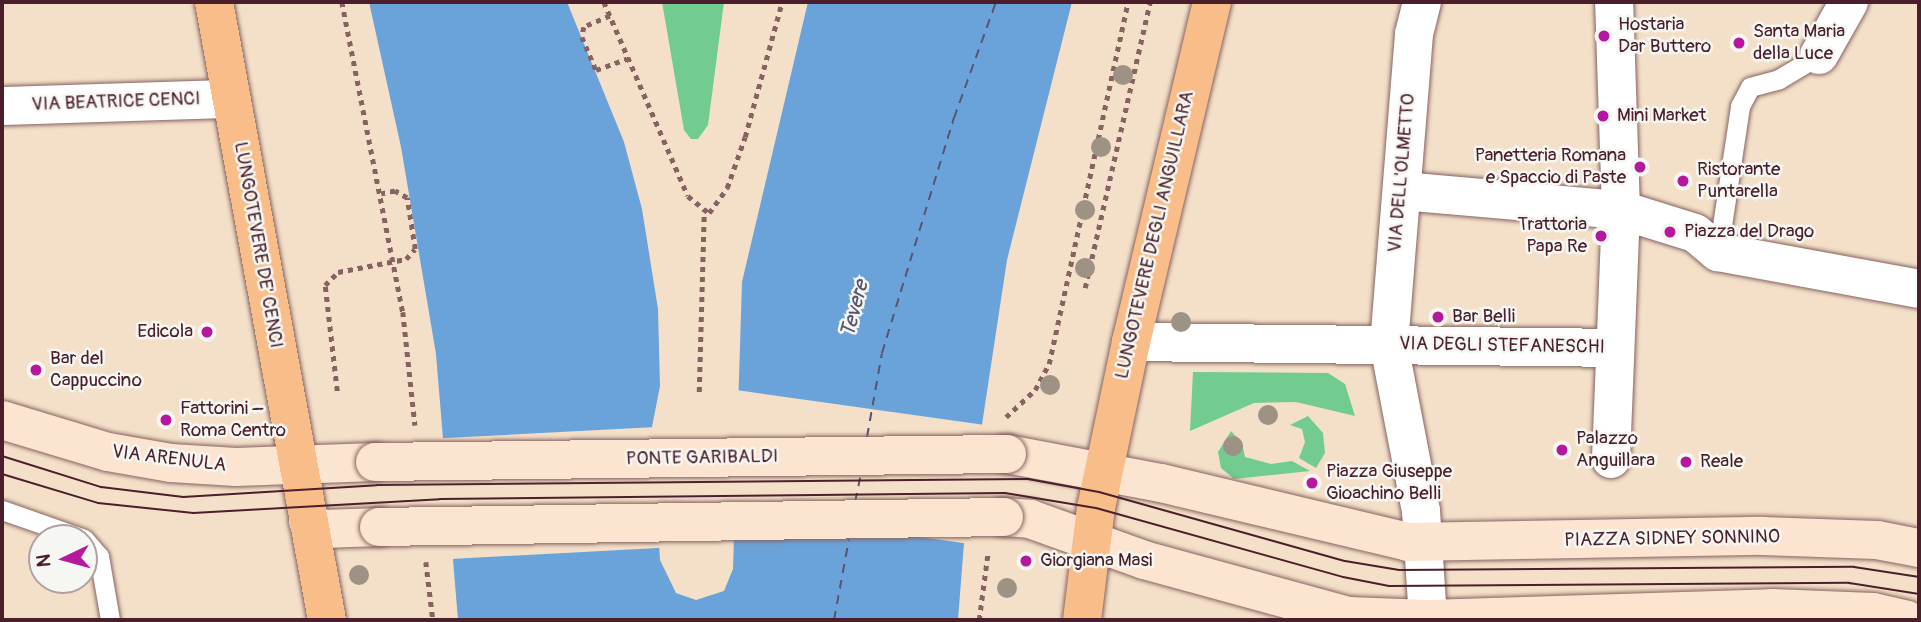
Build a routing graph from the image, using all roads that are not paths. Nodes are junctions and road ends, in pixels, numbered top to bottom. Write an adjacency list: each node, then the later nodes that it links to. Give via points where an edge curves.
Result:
1 (214, 2): 7 (main road, LUNGOTEVERE DE' CENCI)
2 (1212, 2): 13 (main road, LUNGOTEVERE DEGLI ANGUILLARA)
3 (1422, 2): 9 (street, VIA DELL'OLMETTO, via 1414,34)
4 (1614, 2): 10 (street)
5 (1849, 2): 6 (street)
6 (1819, 55): 11 (lane, via 1779,79 1750,87 1738,117)
7 (231, 99): 8 (street, VIA BEATRICE CENCI); 19 (main road, LUNGOTEVERE DE' CENCI)
8 (2, 106)
9 (1402, 191): 10 (street); 14 (street, VIA DELL'OLMETTO)
10 (1621, 210): 11 (street, via 1695,233); 15 (street)
11 (1718, 252): 12 (street)
12 (1919, 289)
13 (1131, 342): 14 (street); 18 (main road, LUNGOTEVERE DEGLI ANGUILLARA)
14 (1389, 345): 15 (street, VIA DEGLI STEFANESCHI); 23 (street)
15 (1615, 348): 17 (street)
16 (2, 420): 19 (main road, VIA ARENULA, via 159,461 236,467)
17 (1611, 459)
18 (1104, 470): 19 (main road, PONTE GARIBALDI, bridge, via 1003,438 375,462); 22 (main road, LUNGOTEVERE DEGLI ANGUILLARA); 23 (main road, via 1388,540)
19 (303, 491): 22 (main road, bridge, via 323,529 997,530 1030,519); 29 (main road, LUNGOTEVERE DE' CENCI)
20 (2, 510): 21 (lane)
21 (39, 524)
22 (1090, 543): 26 (main road); 30 (main road, LUNGOTEVERE DEGLI ANGUILLARA)
23 (1425, 543): 24 (main road, PIAZZA SIDNEY SONNINO, via 1762,536 1867,539); 27 (street)
24 (1919, 548)
25 (98, 579): 28 (lane)
26 (1299, 612): 27 (main road)
27 (1428, 619): 31 (main road, via 1772,608 1862,611)
28 (110, 620)
29 (327, 620)
30 (1082, 620)
31 (1907, 620)

